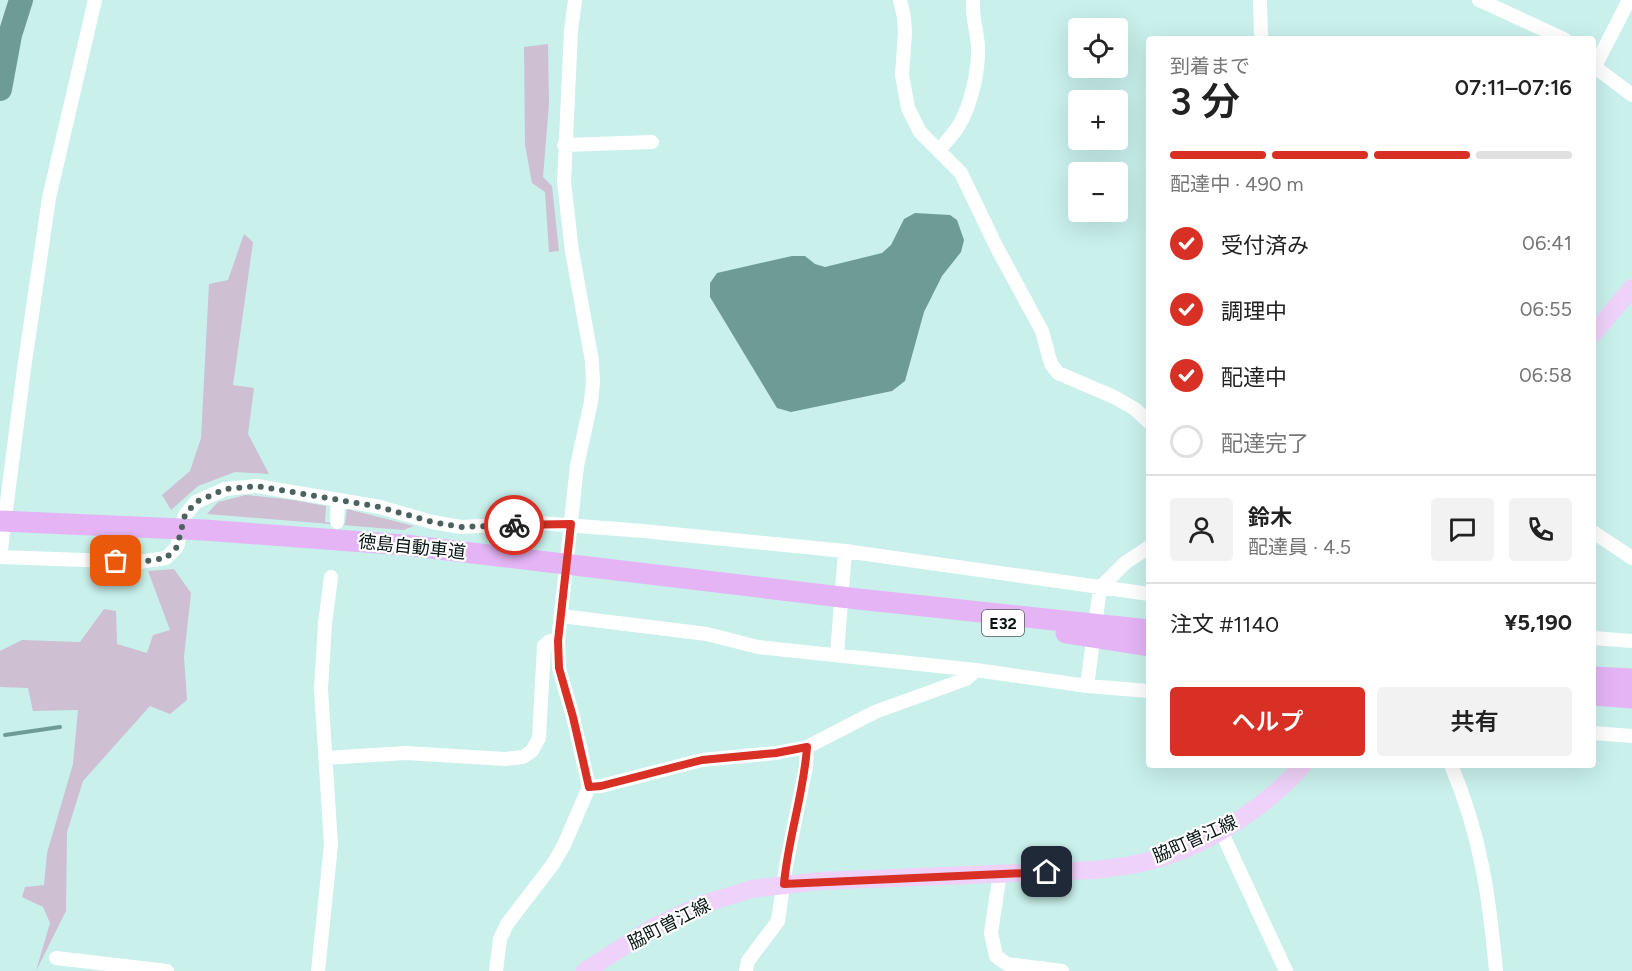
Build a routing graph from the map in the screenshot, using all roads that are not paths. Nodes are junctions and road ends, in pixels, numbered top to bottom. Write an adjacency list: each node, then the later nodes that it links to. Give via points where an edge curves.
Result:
1 (95, 0): 26 (street, via 49,198)
2 (575, 0): 14 (street)
3 (900, 0): 15 (street, via 905,33 902,75 908,108 920,132)
4 (973, 0): 15 (street, via 978,60 969,106)
5 (1260, 0): 8 (street)
6 (1479, 0): 9 (street)
7 (1629, 0): 10 (street)
8 (1261, 36)
9 (1557, 36)
10 (1596, 61)
11 (1596, 64): 12 (street)
12 (1632, 95)
13 (652, 142): 14 (street)
14 (564, 145): 22 (street, via 572,252 593,384 577,466)
15 (939, 151): 18 (street, via 961,173 1042,331 1051,364 1058,373 1114,397)
16 (1632, 288): 17 (main road)
17 (1596, 330)
18 (1146, 419)
19 (338, 501): 21 (street); 22 (street, via 461,527 540,523); 26 (street, via 257,486 225,489 196,502 185,515 177,547 166,558 139,562)
20 (0, 521): 31 (highway, 徳島自動車道 / E32, via 405,544)
21 (337, 522)
22 (570, 530): 25 (street); 32 (street)
23 (1596, 534): 27 (street)
24 (1146, 549): 29 (street)
25 (845, 551): 29 (street); 38 (street)
26 (0, 557)
27 (1632, 558)
28 (331, 577): 49 (street, via 321,689)
29 (1100, 588): 30 (street); 42 (street)
30 (1146, 594)
31 (858, 599): 33 (highway, 徳島自動車道 / E32); 37 (highway, 徳島自動車道 / E32)
32 (562, 610): 35 (street); 38 (street, via 707,634 758,647)
33 (1146, 630)
34 (1596, 638): 36 (street)
35 (558, 641): 49 (street, via 544,646 539,738 532,751 523,757 406,753); 52 (street, via 559,668)
36 (1632, 641)
37 (1146, 646)
38 (837, 650): 39 (street)
39 (976, 670): 42 (street); 48 (street, via 966,679 875,712)
40 (1596, 677): 41 (highway)
41 (1632, 679)
42 (1087, 686): 43 (street)
43 (1146, 691)
44 (1596, 695): 45 (highway)
45 (1632, 698)
46 (1596, 733): 47 (street)
47 (1632, 736)
48 (807, 747): 52 (street, via 702,760); 55 (street)
49 (325, 758): 58 (street, via 331,845)
50 (1301, 768): 53 (main road, 脇町曽江線, via 1255,810)
51 (1452, 768): 64 (street, via 1473,822 1485,877)
52 (589, 787): 59 (street, via 553,864 507,924 500,939)
53 (1221, 831): 54 (main road, 脇町曽江線, via 1137,864 1095,870); 63 (street)
54 (1000, 873): 55 (main road, 脇町曽江線); 62 (street, via 991,933 996,956 1007,964)
55 (784, 884): 60 (main road, 脇町曽江線, via 703,904 652,928); 61 (street, via 778,921 748,961)
56 (56, 958): 57 (street)
57 (167, 971)
58 (318, 971)
59 (496, 971)
60 (585, 971)
61 (746, 971)
62 (1062, 971)
63 (1286, 971)
64 (1496, 971)

